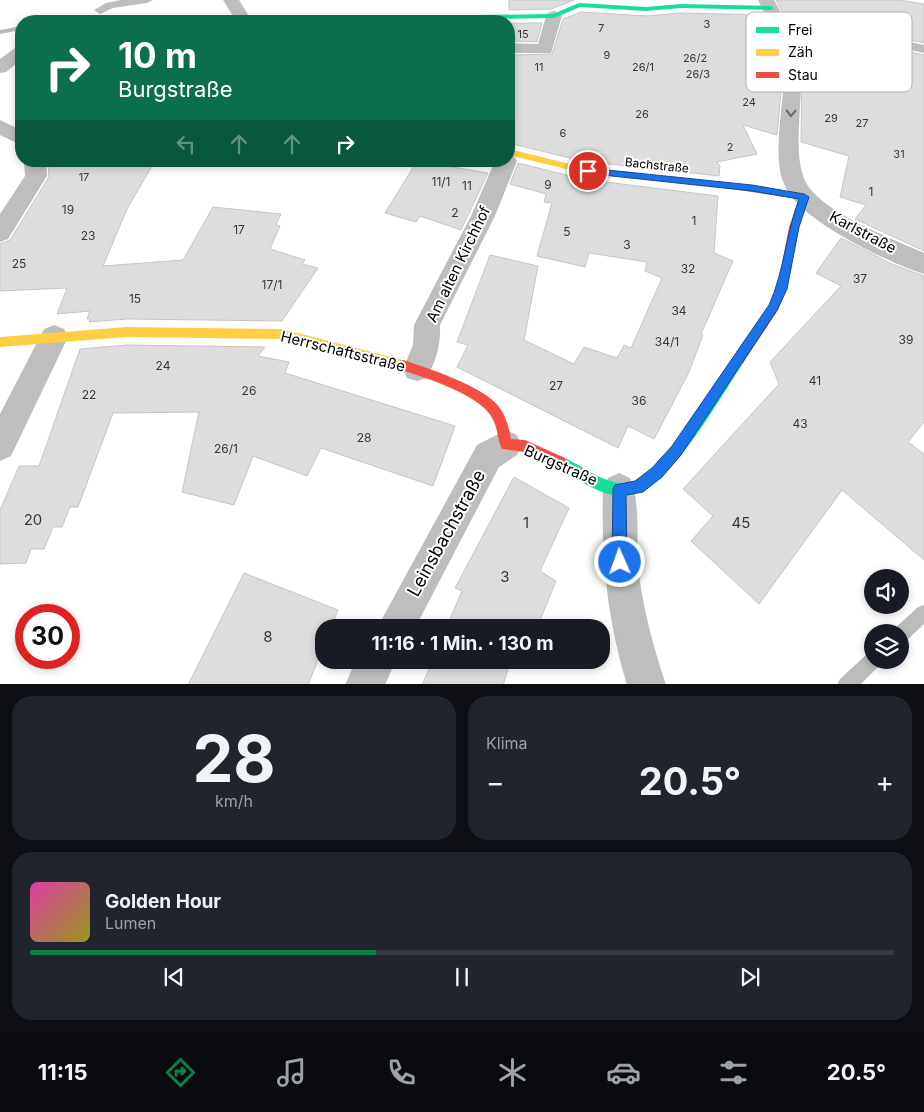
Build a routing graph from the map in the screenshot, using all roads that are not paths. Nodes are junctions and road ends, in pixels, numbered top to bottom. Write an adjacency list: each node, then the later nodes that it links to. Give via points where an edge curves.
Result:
1 (147, 0): 4 (lane)
2 (231, 0): 5 (street)
3 (768, 4): 6 (street, via 646,9 579,6)
4 (100, 10)
5 (240, 15)
6 (554, 16): 7 (street); 8 (street, via 545,48)
7 (515, 17)
8 (515, 48)
9 (15, 57): 10 (street)
10 (0, 68)
11 (792, 92): 17 (street, one-way to 17, via 790,162 796,186)
12 (0, 126): 13 (street)
13 (15, 135)
14 (515, 157): 17 (street, Bachstraße, via 588,171 752,188)
15 (35, 167): 18 (street, via 36,176)
16 (504, 167): 22 (street, Am alten Kirchhof, via 427,325 427,345)
17 (804, 197): 19 (street, Karlstraße, via 840,222); 25 (street, via 794,227 782,289 774,307 676,450 657,472 638,487)
18 (0, 233)
19 (924, 264)
20 (54, 337): 21 (street, Herrschaftsstraße); 22 (street, Herrschaftsstraße, via 127,332 282,334); 23 (street)
21 (0, 342)
22 (417, 369): 24 (street, Herrschaftsstraße, via 450,382 491,406 500,421)
23 (0, 446)
24 (506, 446): 25 (street, Burgstraße, via 525,446); 26 (street, Leinsbachstraße, via 488,456)
25 (619, 489): 29 (street, via 618,546 622,593)
26 (400, 619)
27 (372, 669): 28 (street)
28 (364, 684)
29 (647, 684)

